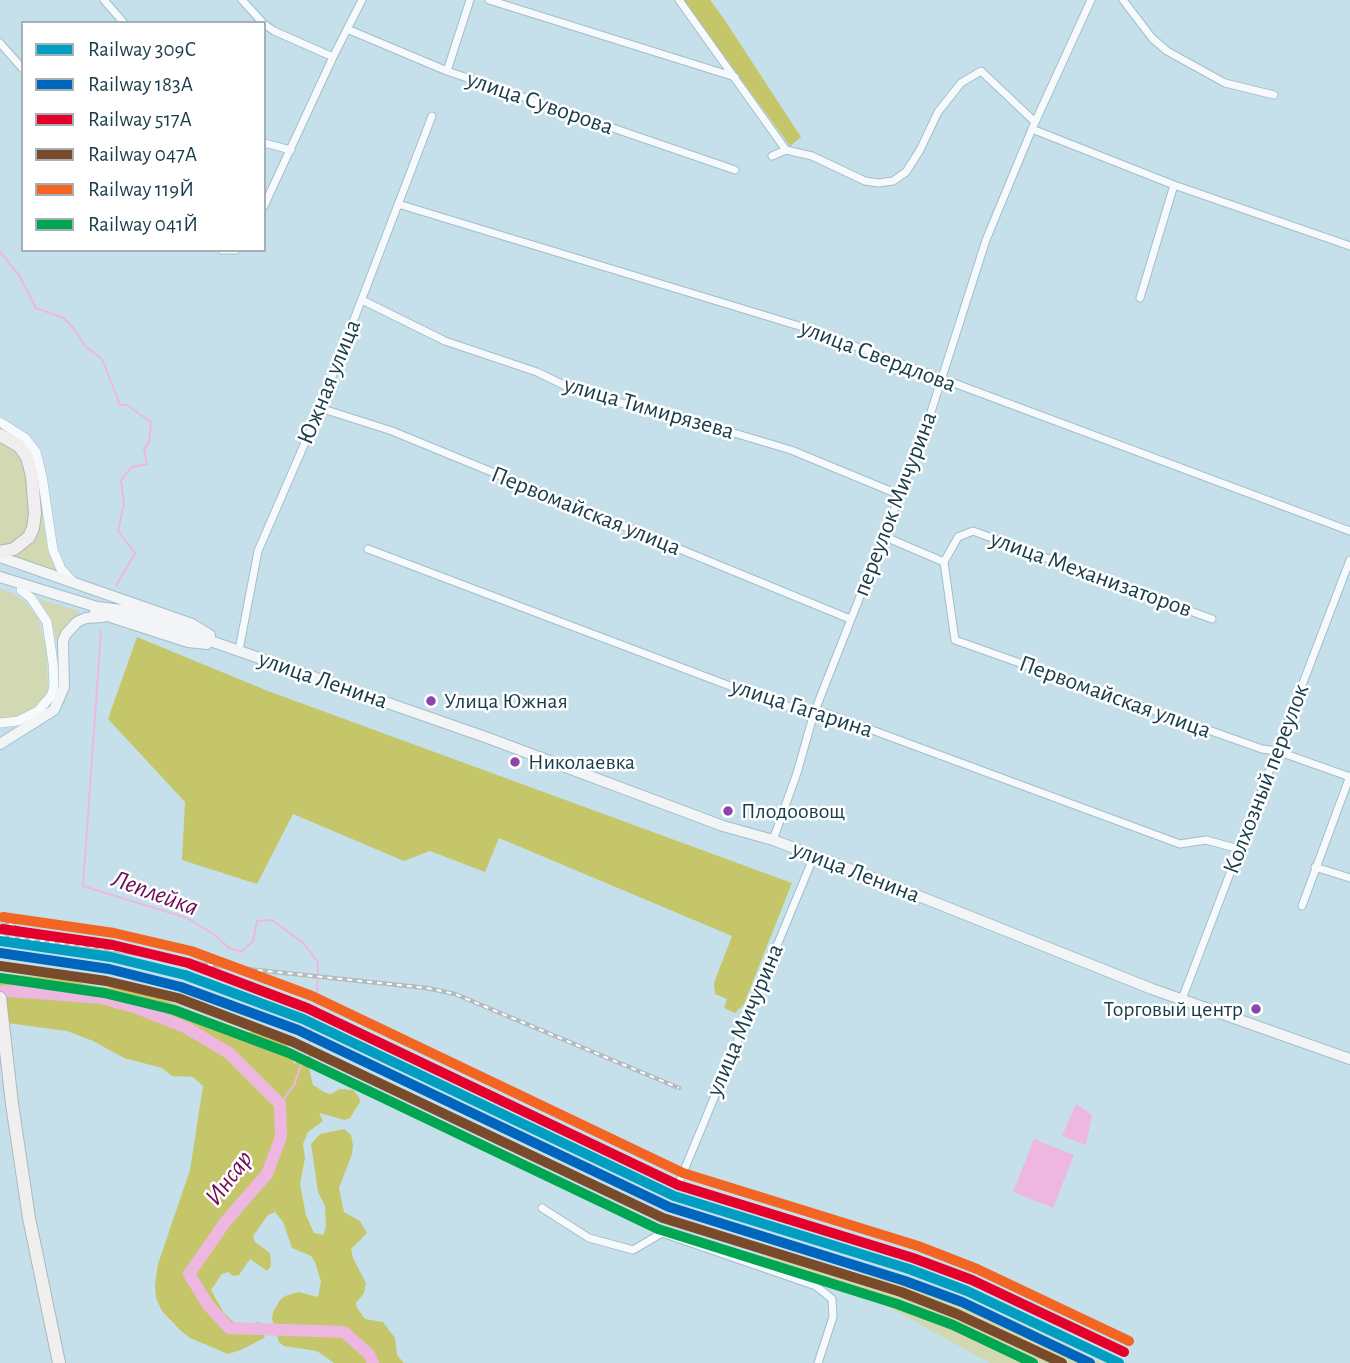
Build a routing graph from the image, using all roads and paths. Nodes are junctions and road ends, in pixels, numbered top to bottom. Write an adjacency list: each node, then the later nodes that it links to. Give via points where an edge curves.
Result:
1 (104, 0): 9 (street)
2 (242, 0): 10 (street)
3 (362, 0): 12 (street)
4 (470, 0): 16 (street)
5 (489, 0): 17 (street)
6 (679, 0): 17 (street)
7 (1123, 0): 18 (street, via 1167,51 1225,83)
8 (1088, 1): 20 (street)
9 (122, 21)
10 (262, 21)
11 (266, 25): 14 (street)
12 (348, 29): 14 (street); 16 (street, улица Суворова)
13 (0, 43): 15 (street)
14 (333, 57): 22 (street)
15 (21, 67)
16 (447, 71): 25 (street, улица Суворова)
17 (736, 77): 23 (street)
18 (1274, 95)
19 (432, 116): 28 (street, Южная улица)
20 (1034, 125): 23 (street, via 981,71 961,83 938,112 906,172 892,181 864,181 813,156); 26 (street); 32 (street, переулок Мичурина, via 986,240)
21 (266, 144): 22 (street)
22 (290, 150): 27 (street)
23 (786, 150): 24 (street)
24 (772, 156)
25 (735, 170)
26 (1174, 185): 29 (street); 30 (street)
27 (266, 202)
28 (398, 204): 31 (street, Южная улица); 32 (street, улица Свердлова, via 809,329)
29 (1350, 246)
30 (1140, 298)
31 (362, 300): 33 (street, Южная улица); 36 (street, улица Тимирязева, via 445,341 537,372 580,393 791,450)
32 (942, 380): 36 (street, переулок Мичурина); 37 (street, улица Свердлова)
33 (320, 408): 50 (street, Первомайская улица, via 392,431); 52 (street, Южная улица, via 258,551)
34 (0, 422): 46 (street, via 20,433 36,452 53,550 61,569)
35 (0, 435): 40 (main road, via 27,457 35,514 29,537)
36 (900, 495): 38 (street, переулок Мичурина)
37 (1350, 531)
38 (883, 536): 42 (street); 50 (street, переулок Мичурина)
39 (368, 549): 53 (street, улица Гагарина, via 775,703)
40 (0, 555): 46 (main road)
41 (1350, 560): 56 (street, Колхозный переулок)
42 (944, 562): 51 (street, улица Механизаторов, via 958,537 973,531); 56 (street, Первомайская улица, via 955,640)
43 (0, 563): 48 (main road)
44 (0, 577): 48 (main road, via 97,607)
45 (0, 583): 47 (main road)
46 (76, 584): 52 (main road, via 192,624)
47 (21, 590): 49 (main road); 54 (street, via 47,622 54,684 52,695 38,711 18,722)
48 (122, 610): 52 (main road, улица Ленина)
49 (109, 616): 52 (main road, via 188,642); 55 (main road, via 86,618 71,627 63,640 60,701 47,716)
50 (850, 618): 53 (street, переулок Мичурина)
51 (1212, 619)
52 (233, 648): 58 (main road, улица Ленина, via 723,826)
53 (814, 713): 58 (street, переулок Мичурина); 59 (street, улица Гагарина, via 825,713 1180,844 1206,839)
54 (0, 723)
55 (0, 744)
56 (1277, 751): 57 (street, Первомайская улица); 59 (street, Колхозный переулок)
57 (1350, 777): 61 (street)
58 (773, 840): 60 (main road, улица Ленина)
59 (1239, 849): 65 (street, Колхозный переулок)
60 (814, 856): 65 (main road, улица Ленина); 67 (street, улица Мичурина)
61 (1315, 867): 62 (street); 63 (street)
62 (1350, 878)
63 (1302, 906)
64 (0, 998): 69 (main road, via 29,1218)
65 (1182, 999): 66 (main road, улица Ленина)
66 (1350, 1059)
67 (678, 1185)
68 (542, 1208): 70 (street, via 589,1238 633,1250 662,1233 816,1286 832,1299 833,1318)
69 (59, 1363)
70 (818, 1363)

